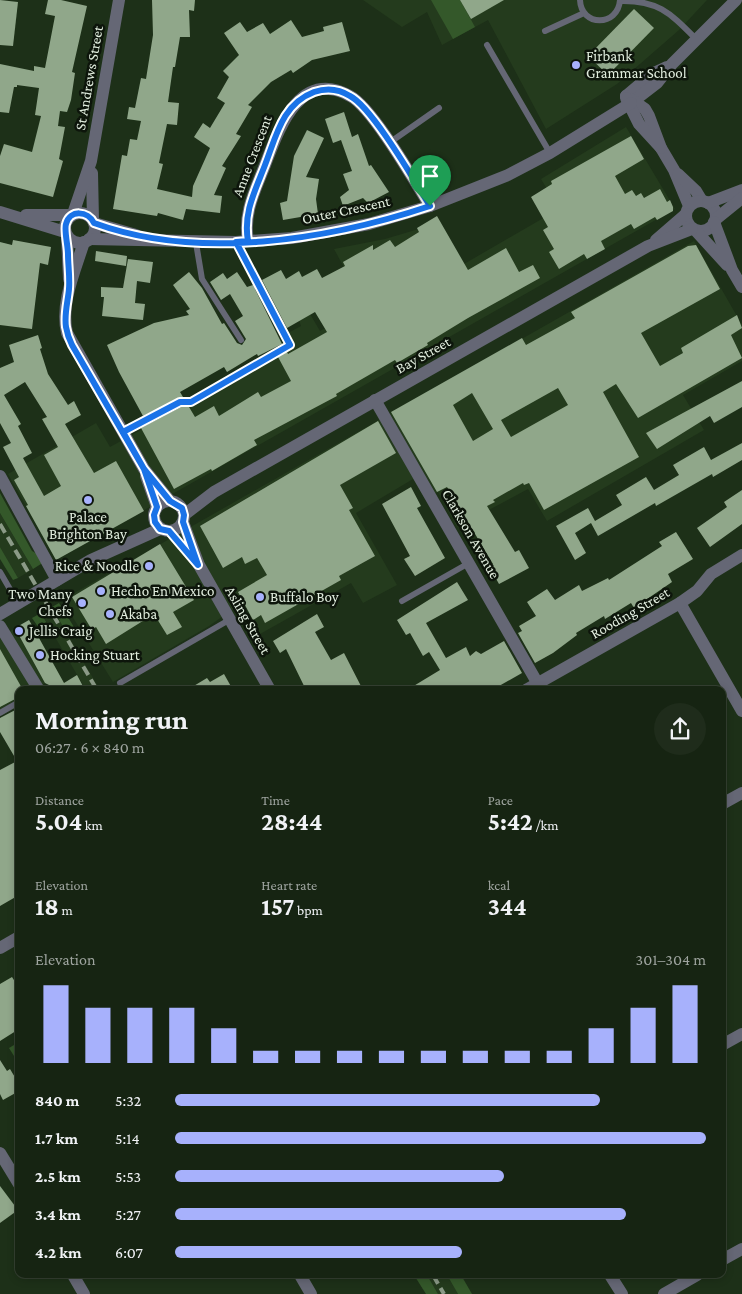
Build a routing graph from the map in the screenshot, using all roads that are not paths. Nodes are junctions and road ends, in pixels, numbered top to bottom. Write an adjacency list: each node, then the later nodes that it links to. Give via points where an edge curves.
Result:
1 (119, 0): 13 (street, St Andrews Street)
2 (580, 0): 5 (lane)
3 (736, 0): 7 (street, Outer Crescent)
4 (620, 1): 5 (lane, via 615,14 605,21 593,20); 7 (lane, via 640,1 668,11)
5 (584, 13): 6 (lane)
6 (545, 31)
7 (698, 40): 9 (street, Outer Crescent, via 672,64 652,74)
8 (487, 44): 12 (lane)
9 (630, 101): 12 (street, Outer Crescent); 14 (street, via 639,124 661,148)
10 (439, 108): 11 (lane)
11 (389, 143): 18 (street, Anne Crescent); 29 (street, Anne Crescent, via 372,117 352,96 324,89 298,101 284,118 251,199)
12 (550, 153): 18 (street, Outer Crescent, via 476,189)
13 (92, 161): 22 (street, St Andrews Street); 24 (street, St Andrews Street)
14 (674, 170): 17 (street); 19 (street)
15 (742, 190): 17 (street)
16 (742, 198): 23 (street)
17 (705, 202): 19 (street); 23 (street, via 715,210)
18 (430, 206): 29 (street, Outer Crescent, via 330,232)
19 (687, 210): 25 (street, via 687,222); 31 (street, Bay Street)
20 (0, 212): 21 (street)
21 (14, 215): 22 (street); 26 (street)
22 (73, 215): 24 (street, via 87,214); 26 (street, via 66,222)
23 (715, 221): 25 (street, via 709,229); 32 (street)
24 (94, 222): 27 (street, Outer Crescent); 28 (street, via 94,232)
25 (694, 230): 31 (street, Bay Street); 32 (street)
26 (66, 234): 28 (street, via 74,242); 34 (street)
27 (155, 240): 28 (street, Outer Crescent); 30 (street, Outer Crescent)
28 (86, 241): 34 (street)
29 (242, 241): 30 (street, Outer Crescent); 37 (lane, via 290,345 191,402 180,402)
30 (196, 242): 35 (lane, via 202,279)
31 (648, 246): 36 (street, Bay Street)
32 (732, 270): 33 (street)
33 (742, 287)
34 (69, 289): 37 (street, via 67,333)
35 (241, 340)
36 (375, 400): 40 (street, Bay Street); 43 (street, Clarkson Avenue)
37 (123, 432): 38 (street)
38 (144, 469): 40 (street); 41 (street)
39 (0, 476): 46 (street)
40 (179, 511): 41 (street, via 177,529); 41 (street, via 160,504); 44 (street, Asling Street)
41 (160, 521): 44 (street, Asling Street); 46 (street)
42 (742, 555): 49 (street, Rooding Street, via 711,574 697,591)
43 (469, 563): 47 (lane); 54 (street, Clarkson Avenue)
44 (198, 565): 51 (street, Asling Street)
45 (0, 572): 48 (lane)
46 (57, 580): 48 (street)
47 (402, 601)
48 (18, 603): 50 (street)
49 (680, 603): 54 (street, Rooding Street); 59 (street)
50 (0, 614)
51 (229, 620): 53 (lane); 56 (street, Asling Street)
52 (0, 626): 55 (street)
53 (120, 683)
54 (538, 684): 57 (street, Rooding Street)
55 (36, 686)
56 (268, 686)
57 (534, 686)
58 (15, 704): 60 (lane)
59 (742, 711)
60 (0, 713)
61 (742, 793): 62 (street)
62 (726, 802)
63 (15, 939): 64 (street)
64 (0, 948)
65 (742, 1034): 66 (street)
66 (726, 1043)
67 (0, 1153): 68 (street)
68 (15, 1177)
69 (742, 1249): 70 (street)
70 (726, 1258)
71 (75, 1278): 75 (street)
72 (302, 1278): 76 (street)
73 (612, 1278): 77 (street)
74 (692, 1278): 78 (street)
75 (84, 1294)
76 (311, 1294)
77 (622, 1294)
78 (664, 1294)

